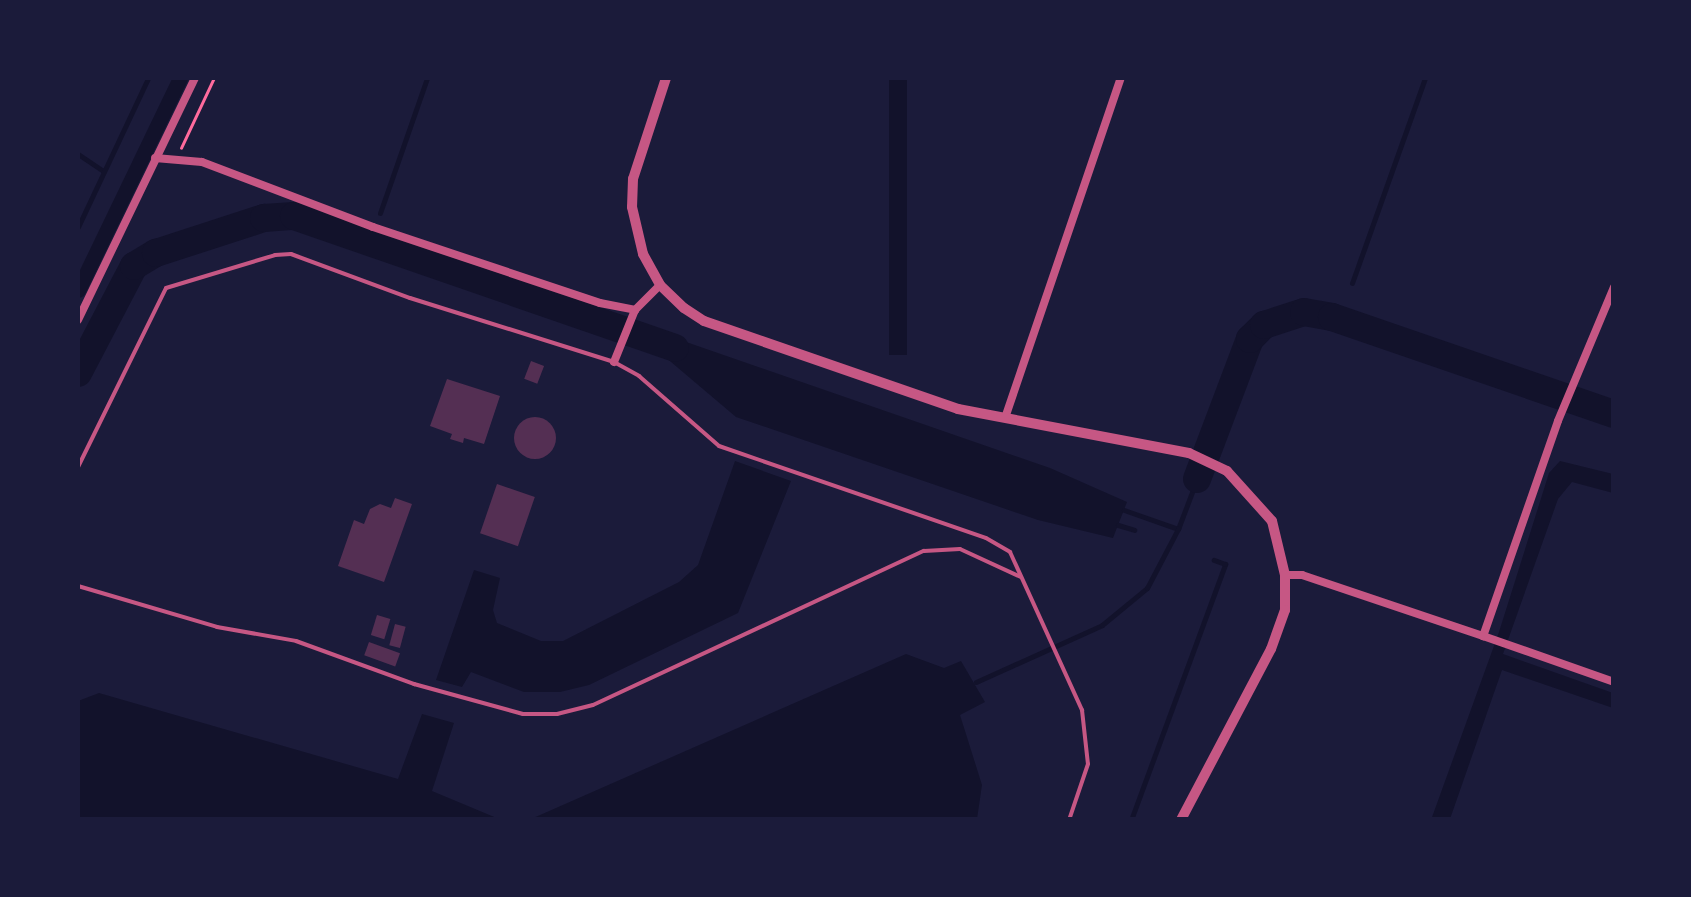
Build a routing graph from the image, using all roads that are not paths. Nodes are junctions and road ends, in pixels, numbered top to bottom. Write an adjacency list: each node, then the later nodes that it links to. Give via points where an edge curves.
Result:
1 (195, 78): 4 (street)
2 (666, 78): 5 (street, via 634,179 632,207 643,254)
3 (1122, 78): 12 (street)
4 (155, 158): 9 (street, via 202,162 373,227); 10 (street)
5 (660, 285): 9 (street); 12 (street, via 704,321 875,383)
6 (1614, 288): 17 (street, via 1558,421)
7 (410, 298): 8 (lane); 11 (lane); 13 (lane, via 291,254 166,288)
8 (407, 306)
9 (635, 310): 11 (street)
10 (78, 320)
11 (614, 362): 15 (lane, via 719,446 986,538 1010,552)
12 (1005, 418): 14 (street, via 1189,453 1227,471 1272,521)
13 (78, 467)
14 (1286, 574): 17 (street); 20 (street, via 1272,648)
15 (1021, 576): 16 (lane, via 960,549 924,552 593,705 557,714 523,714 296,641 216,628); 19 (lane, via 1082,710 1088,764)
16 (78, 586)
17 (1487, 638): 18 (street)
18 (1614, 682)
19 (1069, 820)
20 (1180, 820)

